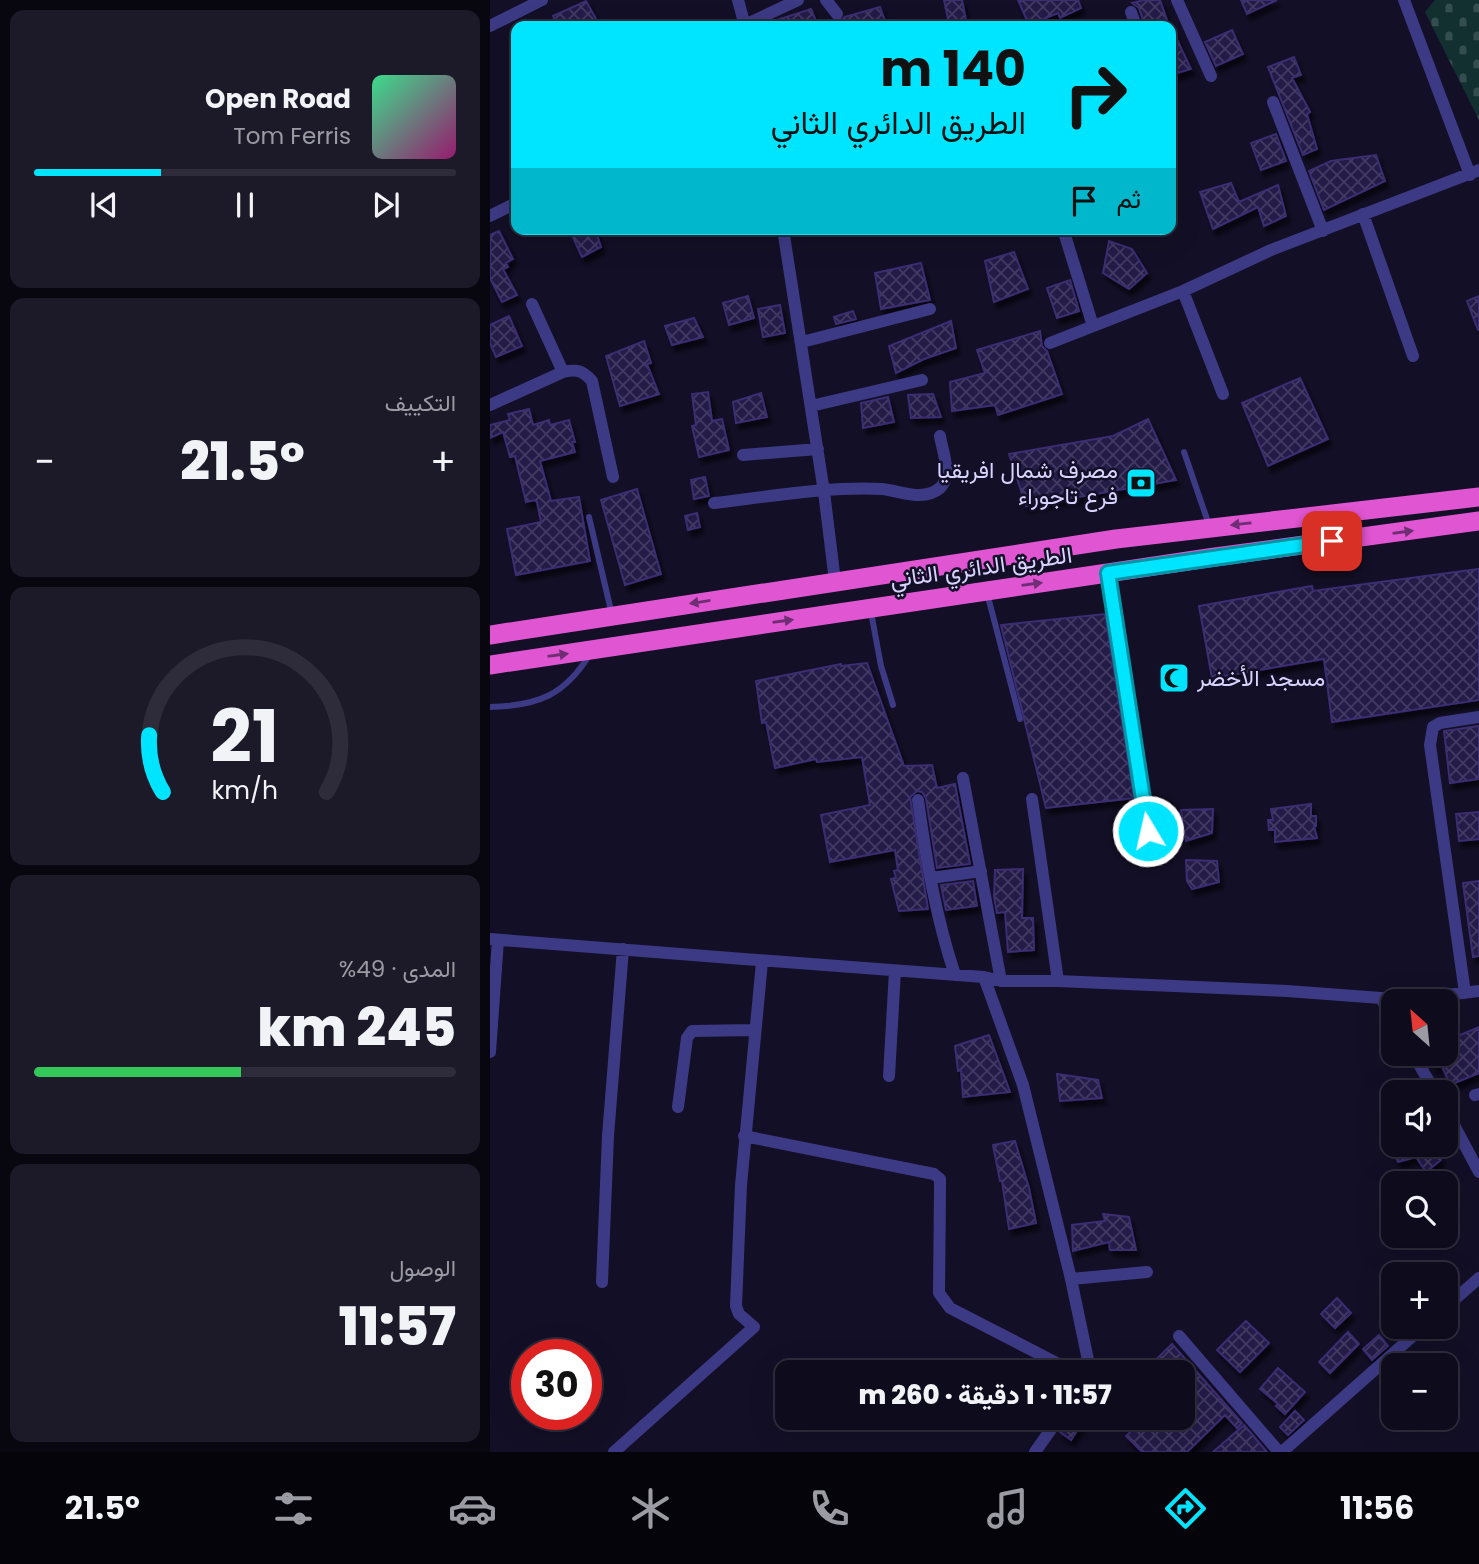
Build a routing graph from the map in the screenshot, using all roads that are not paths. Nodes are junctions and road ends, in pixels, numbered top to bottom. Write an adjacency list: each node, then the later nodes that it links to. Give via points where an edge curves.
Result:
1 (542, 0): 12 (street)
2 (738, 0): 9 (street)
3 (798, 0): 10 (street)
4 (826, 0): 8 (street)
5 (1177, 0): 13 (street)
6 (1408, 2): 15 (street)
7 (1130, 12): 11 (street)
8 (837, 14)
9 (744, 21)
10 (755, 21)
11 (1134, 21)
12 (490, 26)
13 (1211, 76)
14 (1273, 102): 19 (street)
15 (1475, 173): 17 (street)
16 (511, 205): 18 (street)
17 (1363, 215): 19 (street); 28 (street)
18 (490, 216)
19 (1323, 231): 22 (street)
20 (784, 235): 26 (street)
21 (1065, 235): 25 (street)
22 (1183, 291): 25 (street); 31 (street)
23 (532, 304): 29 (street)
24 (930, 309): 26 (street)
25 (1093, 326): 27 (street)
26 (802, 342): 33 (street)
27 (1050, 343)
28 (1413, 356)
29 (563, 372): 32 (street); 38 (street, via 583,371 592,381)
30 (922, 380): 33 (street)
31 (1223, 394)
32 (490, 405)
33 (811, 406): 35 (street)
34 (940, 436): 39 (street, via 946,474 940,488 930,493)
35 (818, 449): 37 (street); 39 (street)
36 (1184, 452): 45 (lane)
37 (743, 455)
38 (613, 477)
39 (824, 492): 41 (street); 49 (street)
40 (1479, 497): 43 (highway, الطريق الدائري الثاني)
41 (714, 503)
42 (589, 517): 52 (lane)
43 (1281, 519): 45 (highway, الطريق الدائري الثاني, one-way to 45); 46 (highway, via 1277,533)
44 (1479, 521): 46 (highway, الطريق الدائري الثاني, one-way to 44)
45 (1210, 527): 47 (highway, via 1217,545); 49 (highway, الطريق الدائري الثاني)
46 (1283, 548): 47 (highway, الطريق الدائري الثاني)
47 (1208, 558): 48 (highway, الطريق الدائري الثاني)
48 (1108, 573): 50 (highway, الطريق الدائري الثاني, one-way to 48); 63 (street)
49 (835, 581): 52 (highway, الطريق الدائري الثاني, one-way to 52)
50 (986, 591): 51 (highway, الطريق الدائري الثاني); 59 (lane)
51 (870, 608): 54 (highway, الطريق الدائري الثاني, one-way to 51); 56 (lane)
52 (612, 617): 53 (highway, الطريق الدائري الثاني)
53 (490, 635)
54 (592, 650): 55 (highway, الطريق الدائري الثاني, one-way to 54); 57 (lane, via 579,672 548,698)
55 (490, 665)
56 (894, 705)
57 (490, 707)
58 (1479, 717): 75 (street, via 1440,723 1430,734)
59 (1020, 719)
60 (963, 778): 64 (street)
61 (1032, 799): 73 (street)
62 (918, 800): 65 (street)
63 (1152, 856)
64 (981, 871): 65 (street); 72 (street)
65 (931, 878): 70 (street)
66 (494, 939): 67 (street); 79 (street)
67 (623, 948): 68 (street); 88 (street)
68 (762, 962): 69 (street); 78 (street)
69 (895, 971): 70 (street); 80 (street)
70 (955, 975): 71 (street)
71 (984, 977): 72 (street); 87 (street, via 1023,1084)
72 (1002, 981): 73 (street)
73 (1058, 981): 77 (street)
74 (1479, 991): 75 (street)
75 (1465, 993): 76 (street)
76 (1458, 994)
77 (1381, 998)
78 (755, 1030): 81 (street, via 692,1031 687,1038); 83 (street)
79 (490, 1052)
80 (889, 1076)
81 (678, 1107)
82 (1458, 1133): 84 (street)
83 (744, 1136): 92 (street, via 934,1174 940,1179 939,1293 943,1301); 95 (street, via 736,1306 754,1327)
84 (1479, 1172)
85 (1147, 1272): 87 (street)
86 (1479, 1278): 89 (street)
87 (1071, 1279): 93 (street)
88 (602, 1282)
89 (1458, 1296)
90 (1179, 1336): 97 (street)
91 (1409, 1339): 97 (street)
92 (1051, 1360)
93 (1088, 1360)
94 (1051, 1430): 96 (street)
95 (614, 1452)
96 (1035, 1452)
97 (1280, 1452)

